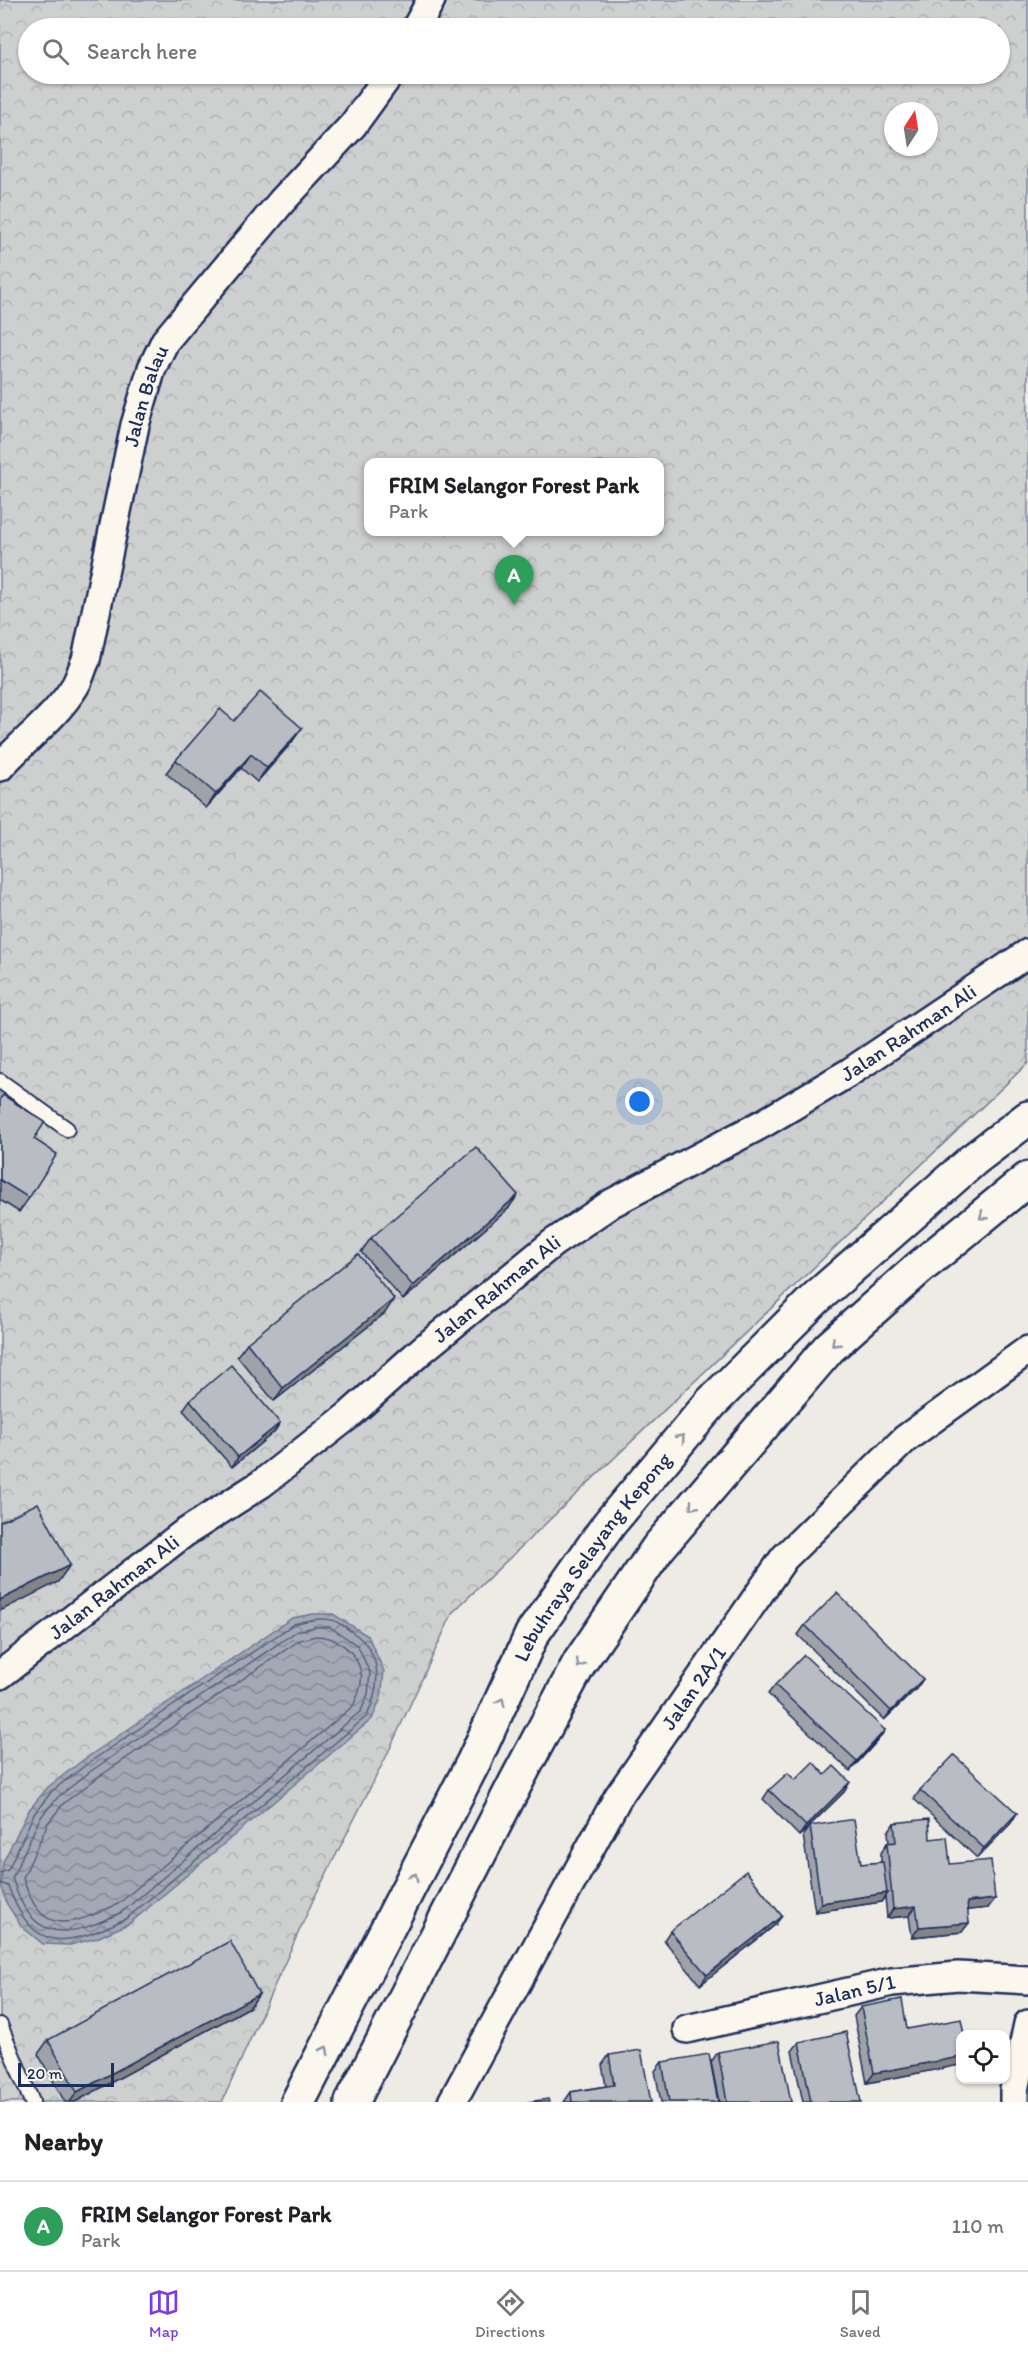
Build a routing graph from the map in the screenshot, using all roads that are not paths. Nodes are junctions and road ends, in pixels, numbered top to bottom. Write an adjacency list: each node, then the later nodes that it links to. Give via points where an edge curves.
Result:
1 (431, 0): 2 (street)
2 (421, 18)
3 (383, 84): 4 (street, Jalan Balau, via 353,125 282,201 165,341 152,368 135,425 86,660 75,686 52,716)
4 (0, 767)
5 (1028, 953): 11 (street, Jalan Rahman Ali, via 850,1072 764,1123 612,1203 553,1243 261,1484 183,1534)
6 (0, 1081): 8 (lane)
7 (1028, 1118): 17 (main road, Lebuhraya Selayang Kepong, one-way to 7, via 474,1761 532,1634 609,1524 711,1403 816,1298 973,1160)
8 (67, 1129)
9 (1028, 1179): 18 (main road, one-way to 18, via 829,1348 658,1548 580,1662)
10 (1028, 1350): 19 (street, Jalan 2A/1, via 905,1439 784,1558 618,1797)
11 (0, 1675)
12 (1028, 1980): 15 (street, Jalan 5/1, via 958,1976 892,1982)
13 (1028, 2024): 20 (street)
14 (0, 2025): 16 (lane)
15 (687, 2029)
16 (32, 2102)
17 (298, 2102)
18 (352, 2102)
19 (452, 2102)
20 (1014, 2102)

